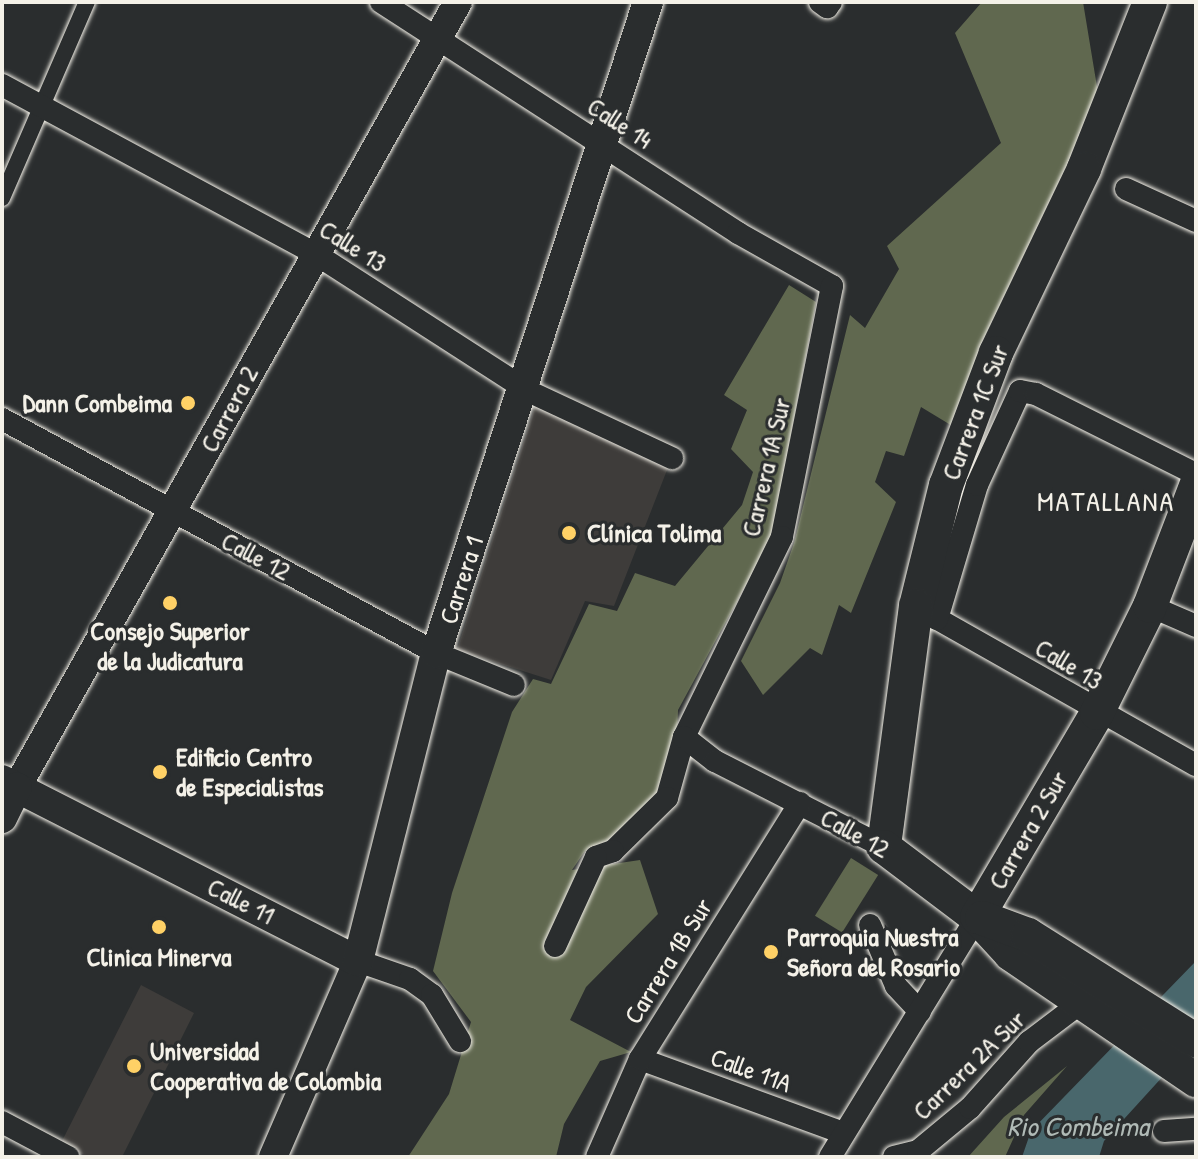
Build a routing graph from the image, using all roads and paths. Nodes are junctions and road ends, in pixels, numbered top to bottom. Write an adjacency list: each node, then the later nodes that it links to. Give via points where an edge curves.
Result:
1 (87, 2): 8 (street)
2 (381, 2): 6 (street, Calle 14)
3 (458, 2): 6 (street, Carrera 2)
4 (648, 2): 9 (main road, Carrera 1)
5 (1150, 2): 22 (main road, Carrera 1C Sur, via 1084,169 996,353 946,485)
6 (436, 38): 9 (street, Calle 14); 13 (street, Carrera 2)
7 (2, 85): 8 (street, Calle 13)
8 (42, 107): 11 (street); 13 (street, Calle 13)
9 (598, 142): 14 (street, Calle 14, via 738,233); 15 (main road, Carrera 1)
10 (1126, 189): 12 (street)
11 (2, 198)
12 (1196, 221)
13 (314, 253): 15 (street, Calle 13); 20 (street, Carrera 2)
14 (832, 286): 27 (street, Carrera 1A Sur, via 782,537)
15 (523, 387): 17 (street, Calle 13); 24 (main road, Carrera 1)
16 (2, 419): 20 (street, Calle 12)
17 (672, 458)
18 (1196, 474): 22 (street, via 1036,394 1020,391)
19 (1196, 486): 21 (main road, Carrera 2 Sur)
20 (173, 512): 24 (street, Calle 12); 29 (street, Carrera 2)
21 (1150, 606): 23 (street); 26 (main road, Carrera 2 Sur)
22 (926, 612): 26 (street, Calle 13); 32 (main road, Carrera 1C Sur)
23 (1196, 626)
24 (436, 653): 25 (street, Calle 12); 36 (main road, Carrera 1)
25 (514, 685)
26 (1097, 713): 28 (street, Calle 13); 33 (main road, Carrera 2 Sur)
27 (684, 737): 30 (street, Calle 12, via 715,761); 35 (street, Carrera 1A Sur, via 667,798 613,851 596,857)
28 (1196, 765)
29 (9, 784): 31 (main road, Carrera 2); 36 (main road, Calle 11)
30 (800, 803): 32 (street, Calle 12); 41 (street, Carrera 1B Sur)
31 (2, 818)
32 (884, 847): 33 (main road, Calle 12)
33 (977, 917): 37 (main road, Calle 12, via 1028,935); 38 (street, Carrera 2 Sur)
34 (870, 925): 38 (street, via 896,986)
35 (555, 946)
36 (358, 961): 39 (street, Calle 11, via 410,979 432,995); 48 (street, Carrera 1)
37 (1088, 998): 40 (main road, Calle 12); 42 (main road, Calle 12); 51 (street, Carrera 2A Sur, via 1029,1042 970,1108 918,1151)
38 (920, 1012): 46 (street, Carrera 2 Sur)
39 (460, 1041)
40 (1196, 1041)
41 (640, 1059): 46 (street, Calle 11A); 49 (street, Carrera 1B Sur)
42 (1196, 1080)
43 (2, 1122): 47 (street)
44 (1196, 1129): 45 (street)
45 (1164, 1131)
46 (843, 1133): 50 (street, Carrera 2 Sur)
47 (68, 1157)
48 (273, 1157)
49 (597, 1157)
50 (830, 1157)
51 (894, 1157)

